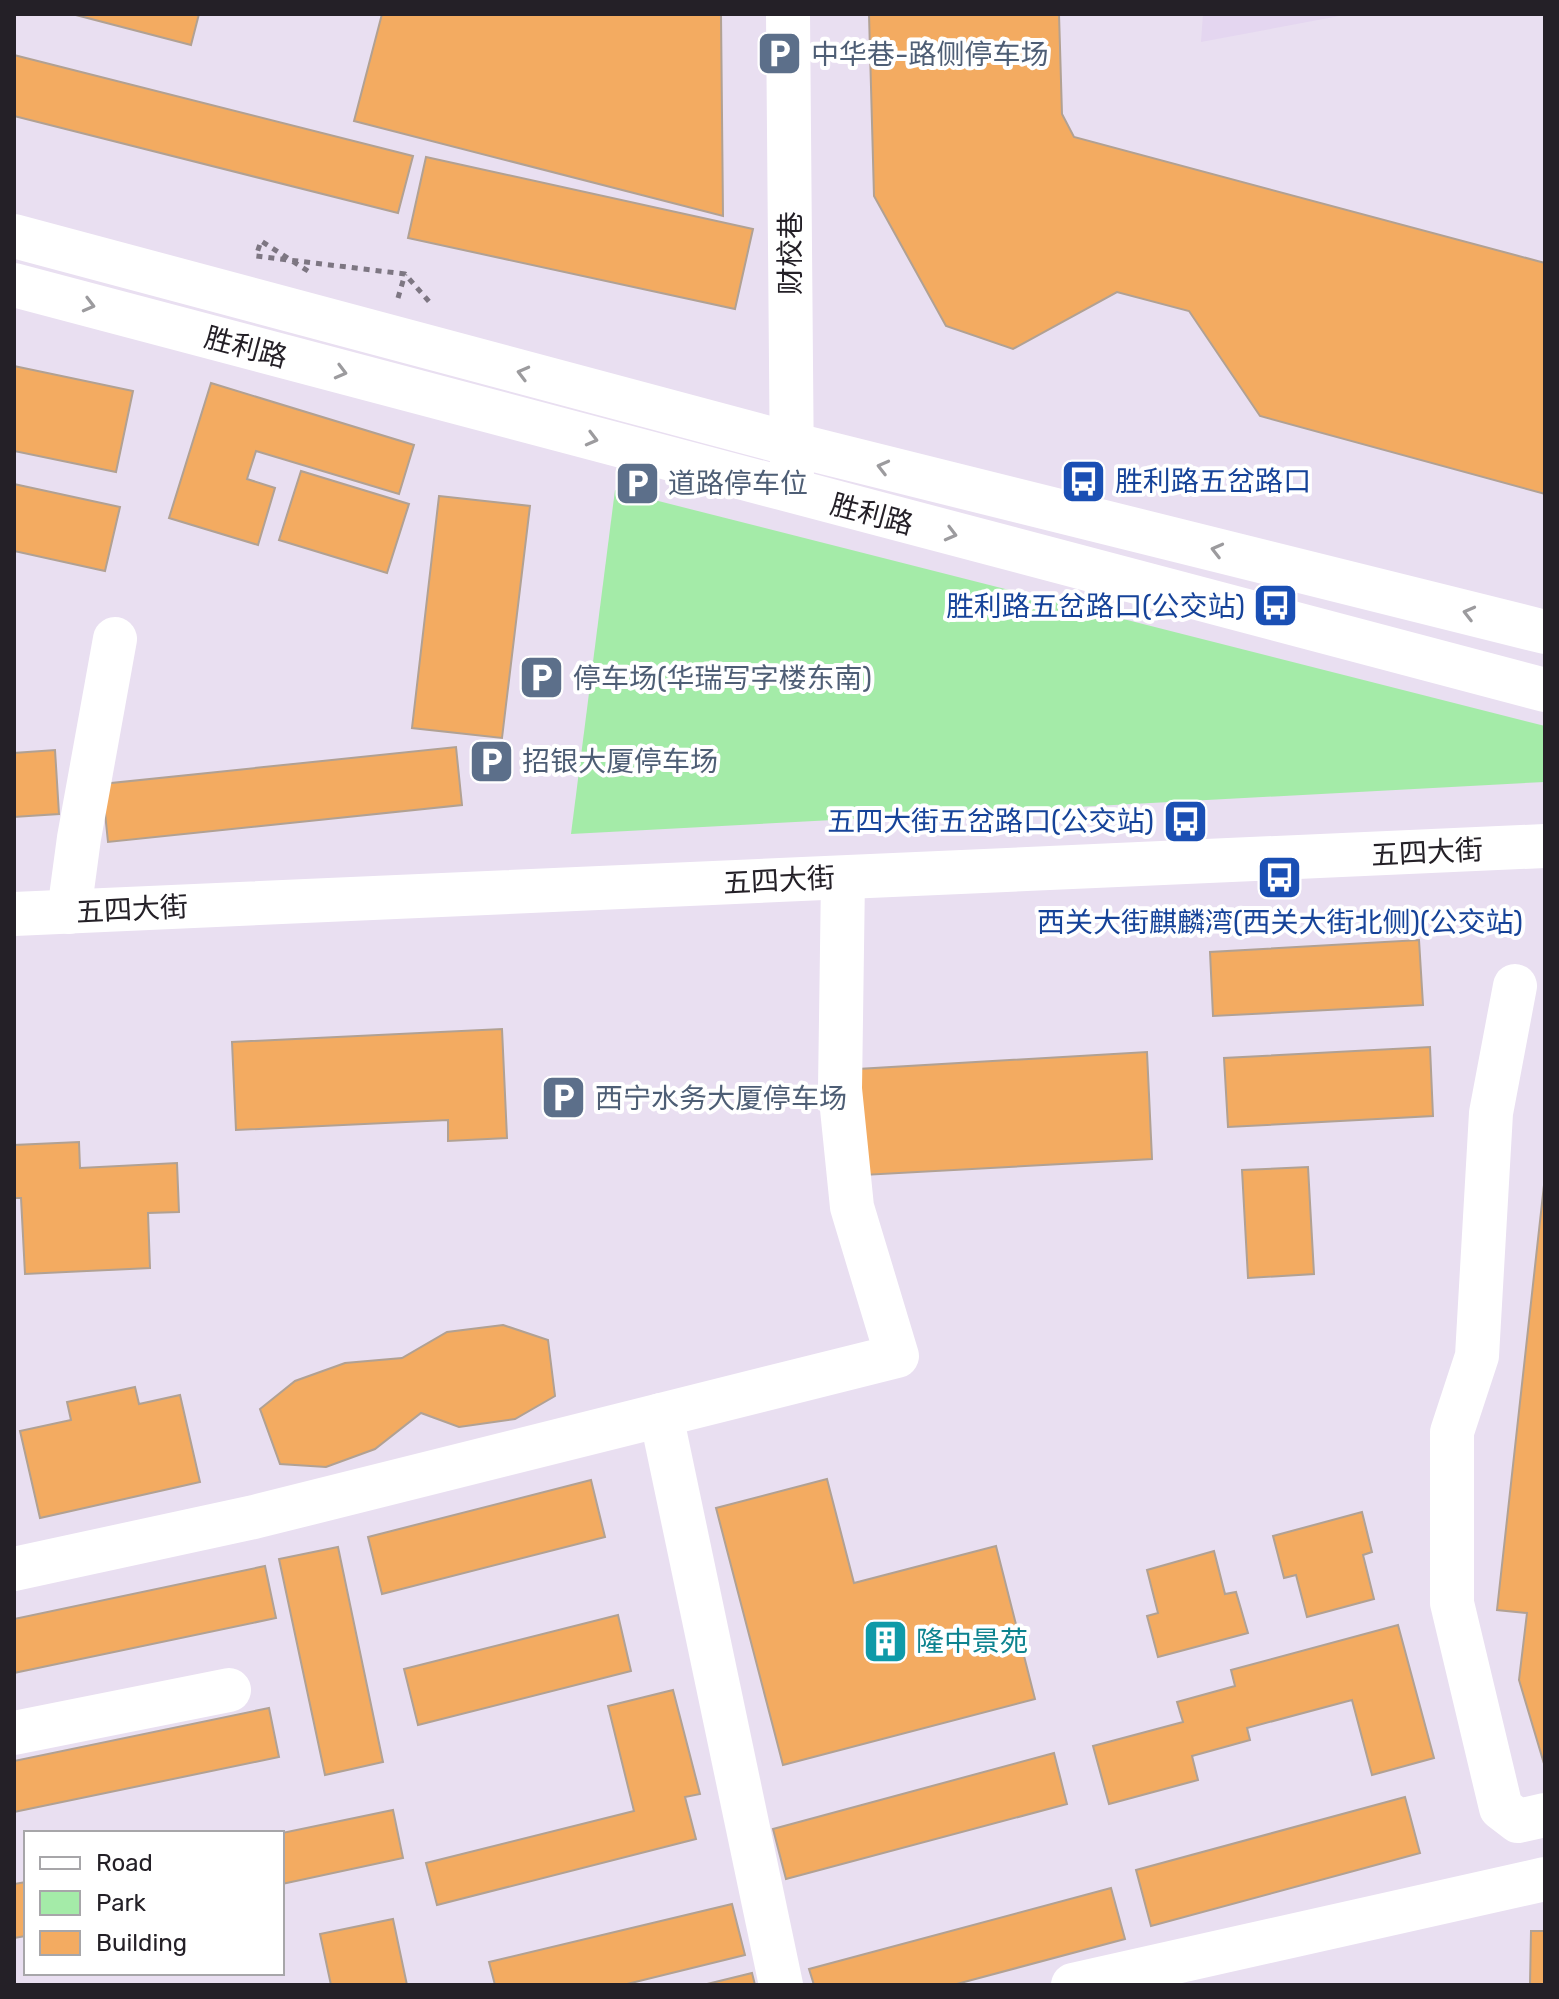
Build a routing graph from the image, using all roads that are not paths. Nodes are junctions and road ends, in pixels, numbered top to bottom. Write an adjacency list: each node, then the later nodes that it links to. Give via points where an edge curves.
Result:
1 (788, 14): 4 (main road, 财校巷)
2 (14, 236): 4 (main road, 胜利路, one-way to 2)
3 (14, 285): 5 (main road, 胜利路, one-way to 5)
4 (791, 444): 5 (main road, 财校巷); 6 (main road, 胜利路, one-way to 4)
5 (792, 493): 8 (main road, 胜利路, one-way to 8)
6 (1545, 632)
7 (115, 639): 11 (main road)
8 (1545, 690)
9 (1545, 846): 10 (main road, 五四大街)
10 (843, 878): 11 (main road, 五四大街); 14 (main road, via 840,1089 852,1207 897,1356)
11 (69, 912): 12 (main road, 五四大街)
12 (14, 914)
13 (1515, 986): 18 (main road, via 1491,1113 1477,1356 1452,1432 1452,1603 1501,1808 1518,1821)
14 (661, 1415): 15 (main road, via 254,1517); 20 (main road)
15 (14, 1569)
16 (229, 1690): 17 (main road)
17 (14, 1733)
18 (1545, 1815)
19 (1545, 1879): 21 (main road)
20 (781, 1985)
21 (1073, 1985)

